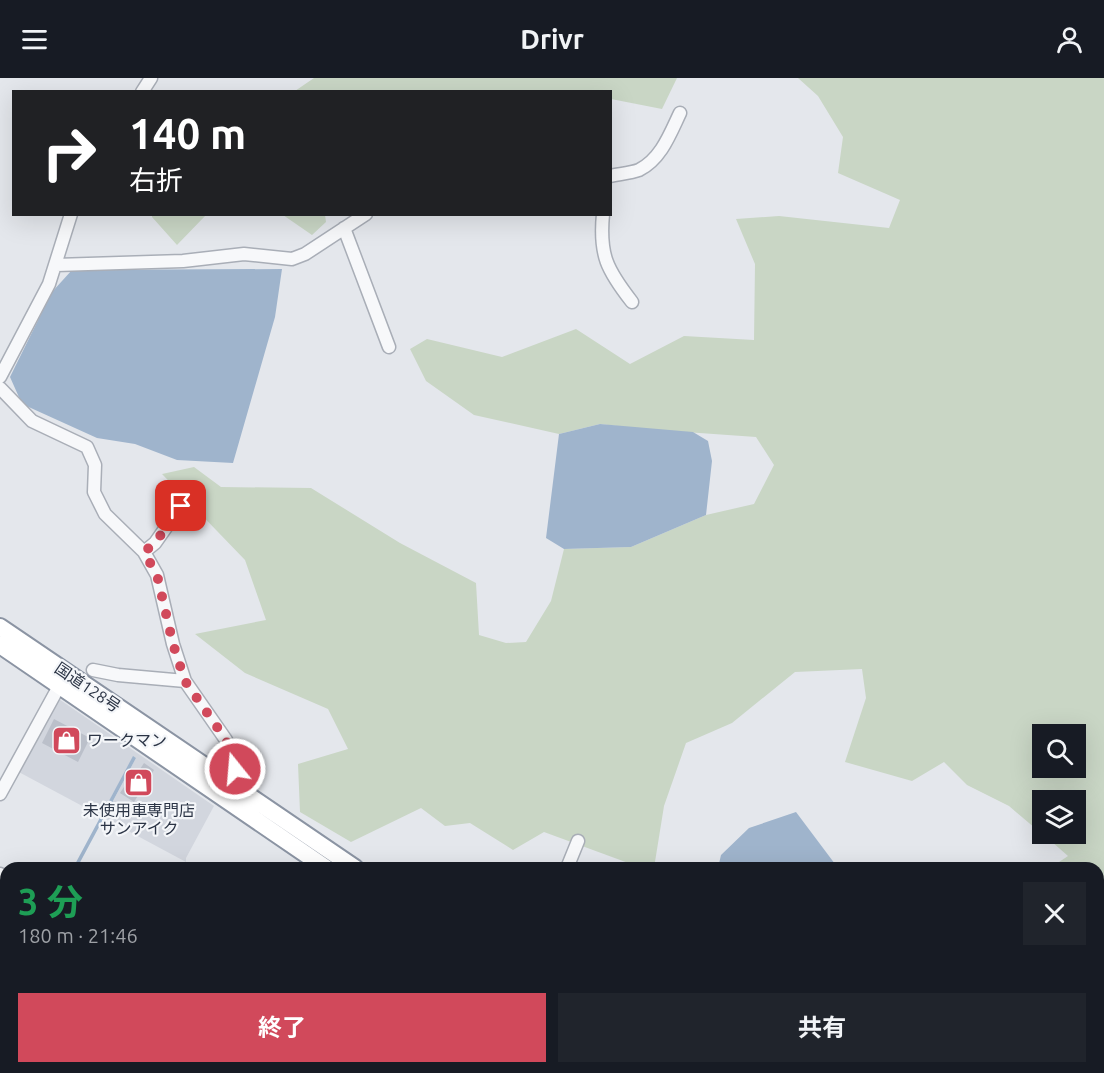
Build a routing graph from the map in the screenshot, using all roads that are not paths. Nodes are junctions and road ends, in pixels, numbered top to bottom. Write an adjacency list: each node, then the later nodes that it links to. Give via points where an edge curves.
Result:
1 (680, 113): 2 (street, via 658,155 638,170)
2 (612, 176)
3 (71, 216): 7 (street)
4 (363, 216): 6 (street)
5 (603, 216): 8 (street, via 603,256)
6 (344, 228): 7 (street, via 292,259 244,254 183,261); 9 (street)
7 (56, 265): 10 (street, via 49,284)
8 (632, 302)
9 (389, 347)
10 (5, 355): 11 (street)
11 (0, 377)
12 (0, 388): 14 (street, via 32,421 87,447 94,465 94,492 101,507)
13 (181, 506): 14 (street)
14 (144, 552): 19 (street, via 157,575)
15 (0, 627): 18 (highway, 国道128号)
16 (0, 645): 18 (highway, 国道128号)
17 (93, 670): 19 (street)
18 (63, 679): 20 (highway, 国道128号); 21 (street); 23 (highway, 国道128号)
19 (185, 681): 20 (street, via 226,740 235,769)
20 (230, 784): 24 (highway, 国道128号)
21 (0, 794)
22 (578, 841): 25 (street)
23 (318, 862)
24 (346, 862)
25 (569, 862)

